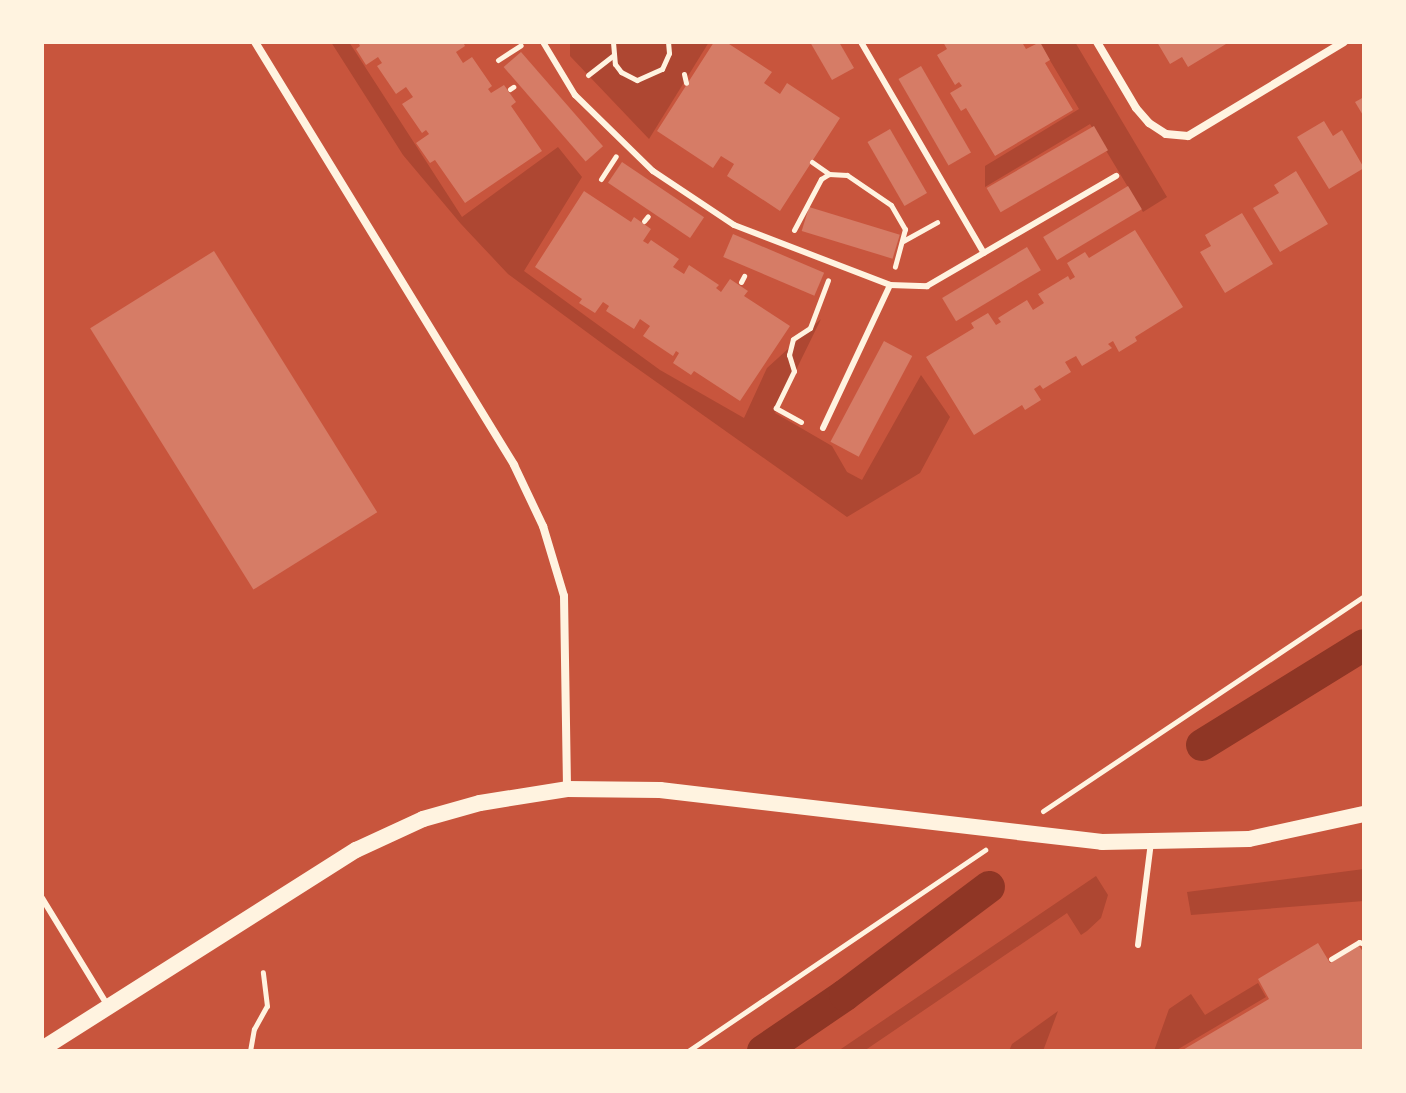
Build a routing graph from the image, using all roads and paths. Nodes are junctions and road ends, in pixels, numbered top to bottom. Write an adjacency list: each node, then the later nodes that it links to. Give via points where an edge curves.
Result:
1 (255, 42): 27 (street, via 514,465 543,526 564,596)
2 (543, 42): 21 (lane, via 575,95 653,171 734,225)
3 (613, 42): 9 (path)
4 (668, 42): 9 (path, via 666,63 647,79 621,72)
5 (861, 42): 22 (lane)
6 (1097, 42): 7 (street, via 1149,123 1166,134 1188,136)
7 (1344, 42)
8 (521, 45): 10 (path)
9 (612, 56): 12 (path)
10 (498, 60)
11 (684, 74): 13 (path)
12 (588, 75)
13 (686, 83)
14 (617, 155): 18 (path)
15 (812, 162): 16 (path)
16 (829, 174): 20 (path, via 847,175 891,205 905,229); 21 (path, via 799,215)
17 (1116, 176): 22 (lane)
18 (601, 179)
19 (937, 222): 20 (path)
20 (903, 241): 24 (path)
21 (788, 246): 23 (lane)
22 (984, 253): 24 (lane, via 927,286)
23 (833, 263): 24 (lane); 25 (path, via 810,328 793,339 789,355 794,371 776,408)
24 (890, 285): 26 (lane)
25 (801, 422)
26 (823, 428)
27 (567, 789): 29 (main road, via 660,790 1102,842); 35 (main road, via 480,803 423,819 356,850)
28 (1361, 817): 29 (main road, via 1249,839)
29 (1151, 841): 32 (lane)
30 (42, 898): 35 (lane)
31 (1364, 944): 33 (path)
32 (1138, 945)
33 (1331, 959)
34 (263, 972): 37 (path, via 267,1006 254,1029)
35 (108, 1006): 36 (main road)
36 (42, 1049)
37 (250, 1051)

